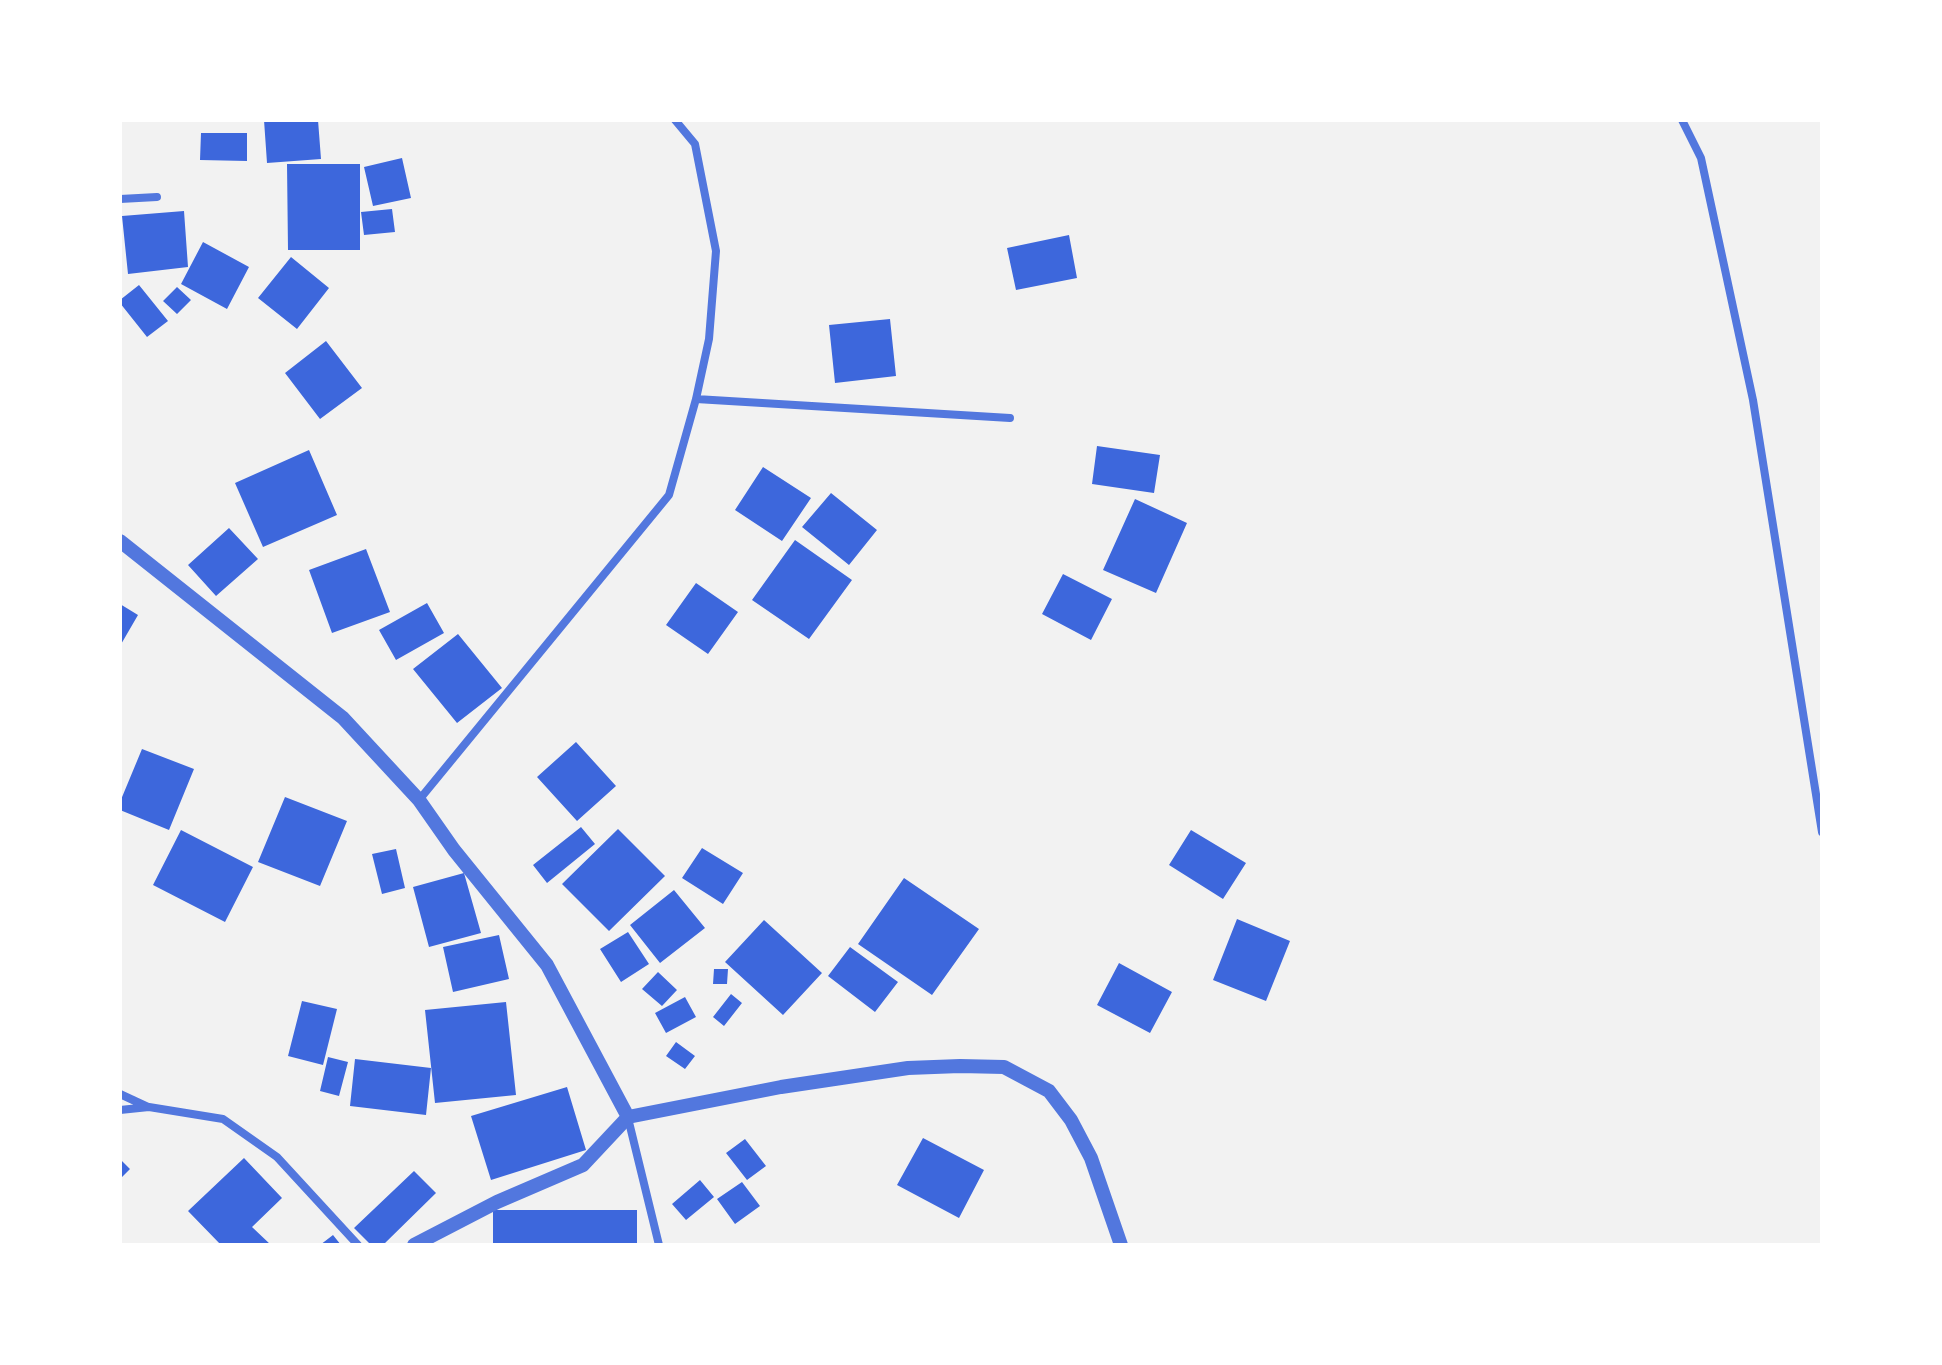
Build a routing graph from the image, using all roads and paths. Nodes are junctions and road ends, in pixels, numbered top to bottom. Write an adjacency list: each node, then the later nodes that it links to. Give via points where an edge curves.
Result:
1 (675, 120): 5 (street, via 695,144 716,251 709,339)
2 (1682, 120): 9 (street, via 1701,158 1753,400)
3 (157, 197): 4 (street)
4 (120, 199)
5 (696, 399): 6 (street); 8 (street, via 669,495)
6 (1010, 418)
7 (120, 541): 8 (street, via 343,718)
8 (419, 800): 13 (street, via 547,965)
9 (1822, 832)
10 (120, 1094): 11 (street)
11 (149, 1107): 12 (street); 14 (street, via 223,1119 277,1157)
12 (120, 1110)
13 (628, 1117): 15 (street, via 583,1165); 16 (street); 17 (street, via 908,1068 1004,1067 1049,1091 1071,1120 1091,1158)
14 (358, 1245)
15 (414, 1245)
16 (659, 1245)
17 (1121, 1245)

